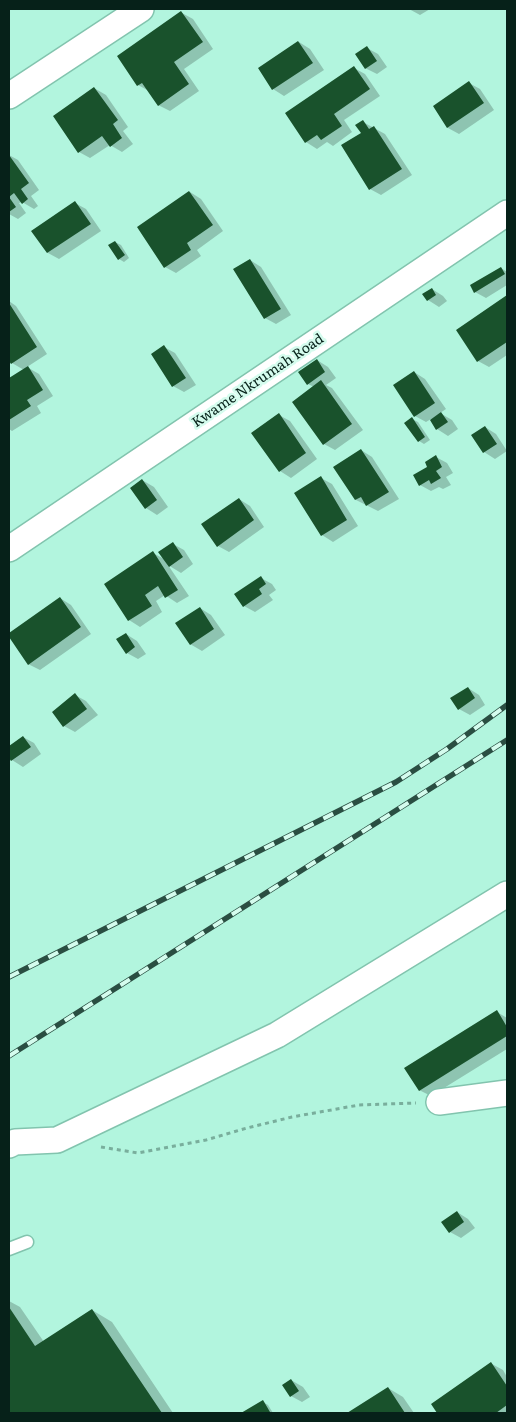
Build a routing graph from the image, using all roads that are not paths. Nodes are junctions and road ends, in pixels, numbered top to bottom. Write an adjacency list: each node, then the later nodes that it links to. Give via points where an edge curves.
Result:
1 (141, 9): 2 (street)
2 (9, 96)
3 (507, 213): 4 (street, Kwame Nkrumah Road)
4 (9, 549)
5 (507, 894): 8 (street, via 277,1035 58,1140 15,1142)
6 (507, 1093): 7 (street)
7 (439, 1102)
8 (9, 1146)
9 (27, 1242): 10 (lane)
10 (9, 1249)

